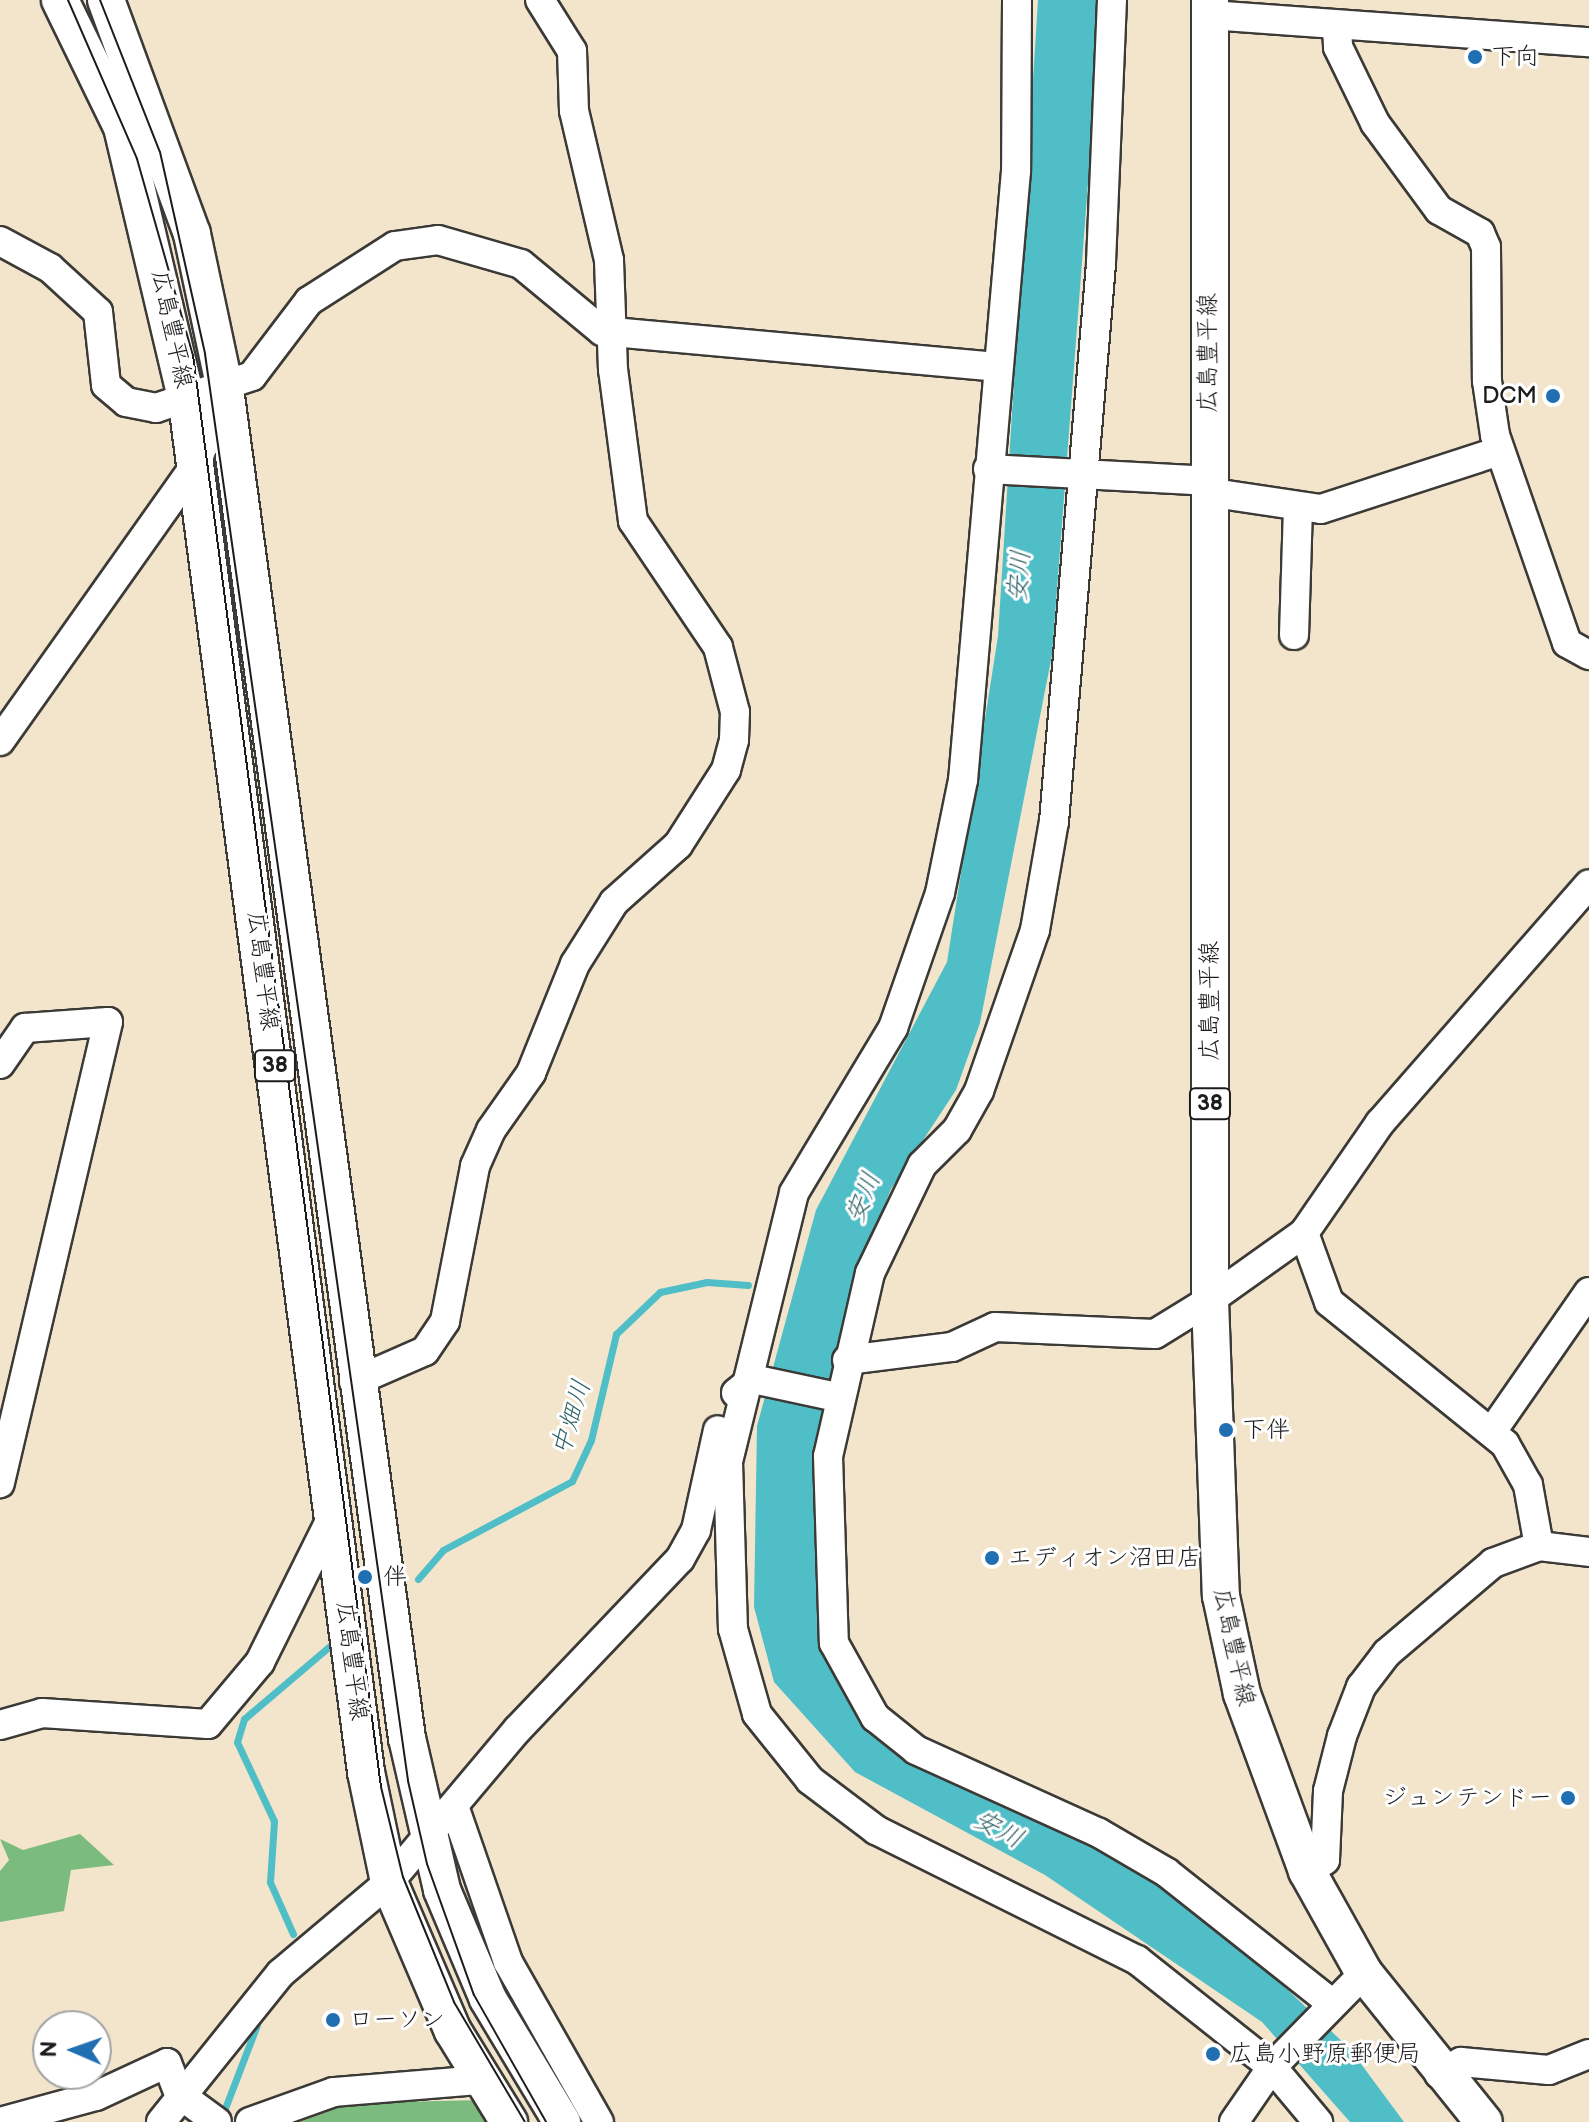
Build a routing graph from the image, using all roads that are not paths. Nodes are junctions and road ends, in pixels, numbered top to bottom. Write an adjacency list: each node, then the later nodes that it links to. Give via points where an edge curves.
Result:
1 (60, 0): 13 (main road, 広島豊平線 / 38, via 122,127)
2 (106, 0): 12 (main road, 広島豊平線 / 38, via 192,234)
3 (540, 0): 10 (street, via 572,51 574,111 609,260)
4 (1017, 0): 11 (street, via 1016,171)
5 (1112, 0): 17 (street)
6 (1210, 8): 7 (street); 18 (main road, 広島豊平線 / 38)
7 (1337, 27): 8 (street); 14 (street, via 1338,47 1375,123 1439,210 1480,233 1486,247 1487,381)
8 (1589, 42)
9 (0, 241): 13 (street, via 50,268 98,312 106,385 126,402)
10 (612, 332): 11 (street); 12 (street, via 521,264 438,240 395,246 309,301 271,360); 30 (street, via 633,521 718,647 735,712 730,755 678,845 614,902 575,964 531,1073 475,1166 445,1321 425,1351)
11 (996, 367): 16 (street)
12 (225, 389): 13 (street); 15 (street); 30 (main road, 広島豊平線 / 38)
13 (187, 403): 15 (main road, 広島豊平線 / 38)
14 (1499, 451): 19 (street); 21 (street, via 1567,643)
15 (195, 466): 22 (street); 34 (main road, 広島豊平線 / 38)
16 (992, 470): 17 (street); 29 (street, via 963,780 940,893 893,1028 794,1193)
17 (1079, 476): 18 (street); 28 (street, via 1054,821 1035,930 979,1091 957,1130 922,1165 870,1273)
18 (1207, 487): 19 (street); 27 (main road, 広島豊平線 / 38)
19 (1298, 509): 20 (street)
20 (1294, 635)
21 (1589, 655)
22 (0, 741)
23 (1589, 884): 25 (street, via 1380,1123)
24 (0, 1064): 33 (street, via 25,1028 108,1022)
25 (1304, 1233): 27 (street); 32 (street, via 1329,1302)
26 (1589, 1292): 32 (street)
27 (1210, 1300): 28 (street, via 1155,1334 995,1327 952,1347); 40 (main road, 広島豊平線 / 38, via 1221,1596 1242,1694)
28 (847, 1360): 31 (street)
29 (749, 1379): 31 (street); 38 (street, via 722,1413 696,1530 680,1559); 45 (street, via 728,1462 733,1629 757,1714 810,1780 876,1830 1137,1960)
30 (354, 1382): 39 (main road, 広島豊平線 / 38)
31 (833, 1396): 43 (street, via 828,1456 834,1643 875,1717 916,1750 1099,1833 1166,1872)
32 (1493, 1430): 35 (street, via 1528,1485)
33 (0, 1484)
34 (334, 1513): 37 (street, via 260,1662 208,1724 42,1713); 41 (main road, 広島豊平線 / 38, via 366,1772)
35 (1539, 1546): 36 (street); 40 (street, via 1471,1578 1387,1653 1361,1687 1328,1791 1325,1860)
36 (1589, 1552)
37 (0, 1725)
38 (454, 1806): 39 (street); 56 (street, via 508,1962)
39 (428, 1831): 41 (street); 55 (main road, 広島豊平線 / 38, via 442,1890 488,1999)
40 (1307, 1871): 42 (main road, 広島豊平線 / 38)
41 (389, 1882): 47 (main road, 広島豊平線 / 38); 48 (street, via 281,1973)
42 (1364, 1973): 43 (street); 46 (main road, 広島豊平線 / 38)
43 (1328, 2006): 45 (street)
44 (1589, 2054): 46 (street, via 1549,2070 1461,2062)
45 (1275, 2063): 57 (street); 58 (street)
46 (1439, 2074): 59 (main road, 広島豊平線 / 38)
47 (480, 2080): 53 (street, via 334,2092); 54 (main road, 広島豊平線 / 38)
48 (179, 2094): 49 (street, via 167,2063); 51 (street); 52 (street)
49 (96, 2109): 50 (street)
50 (0, 2122)
51 (161, 2122)
52 (217, 2122)
53 (250, 2122)
54 (509, 2122)
55 (562, 2122)
56 (599, 2122)
57 (1234, 2122)
58 (1318, 2122)
59 (1484, 2122)

